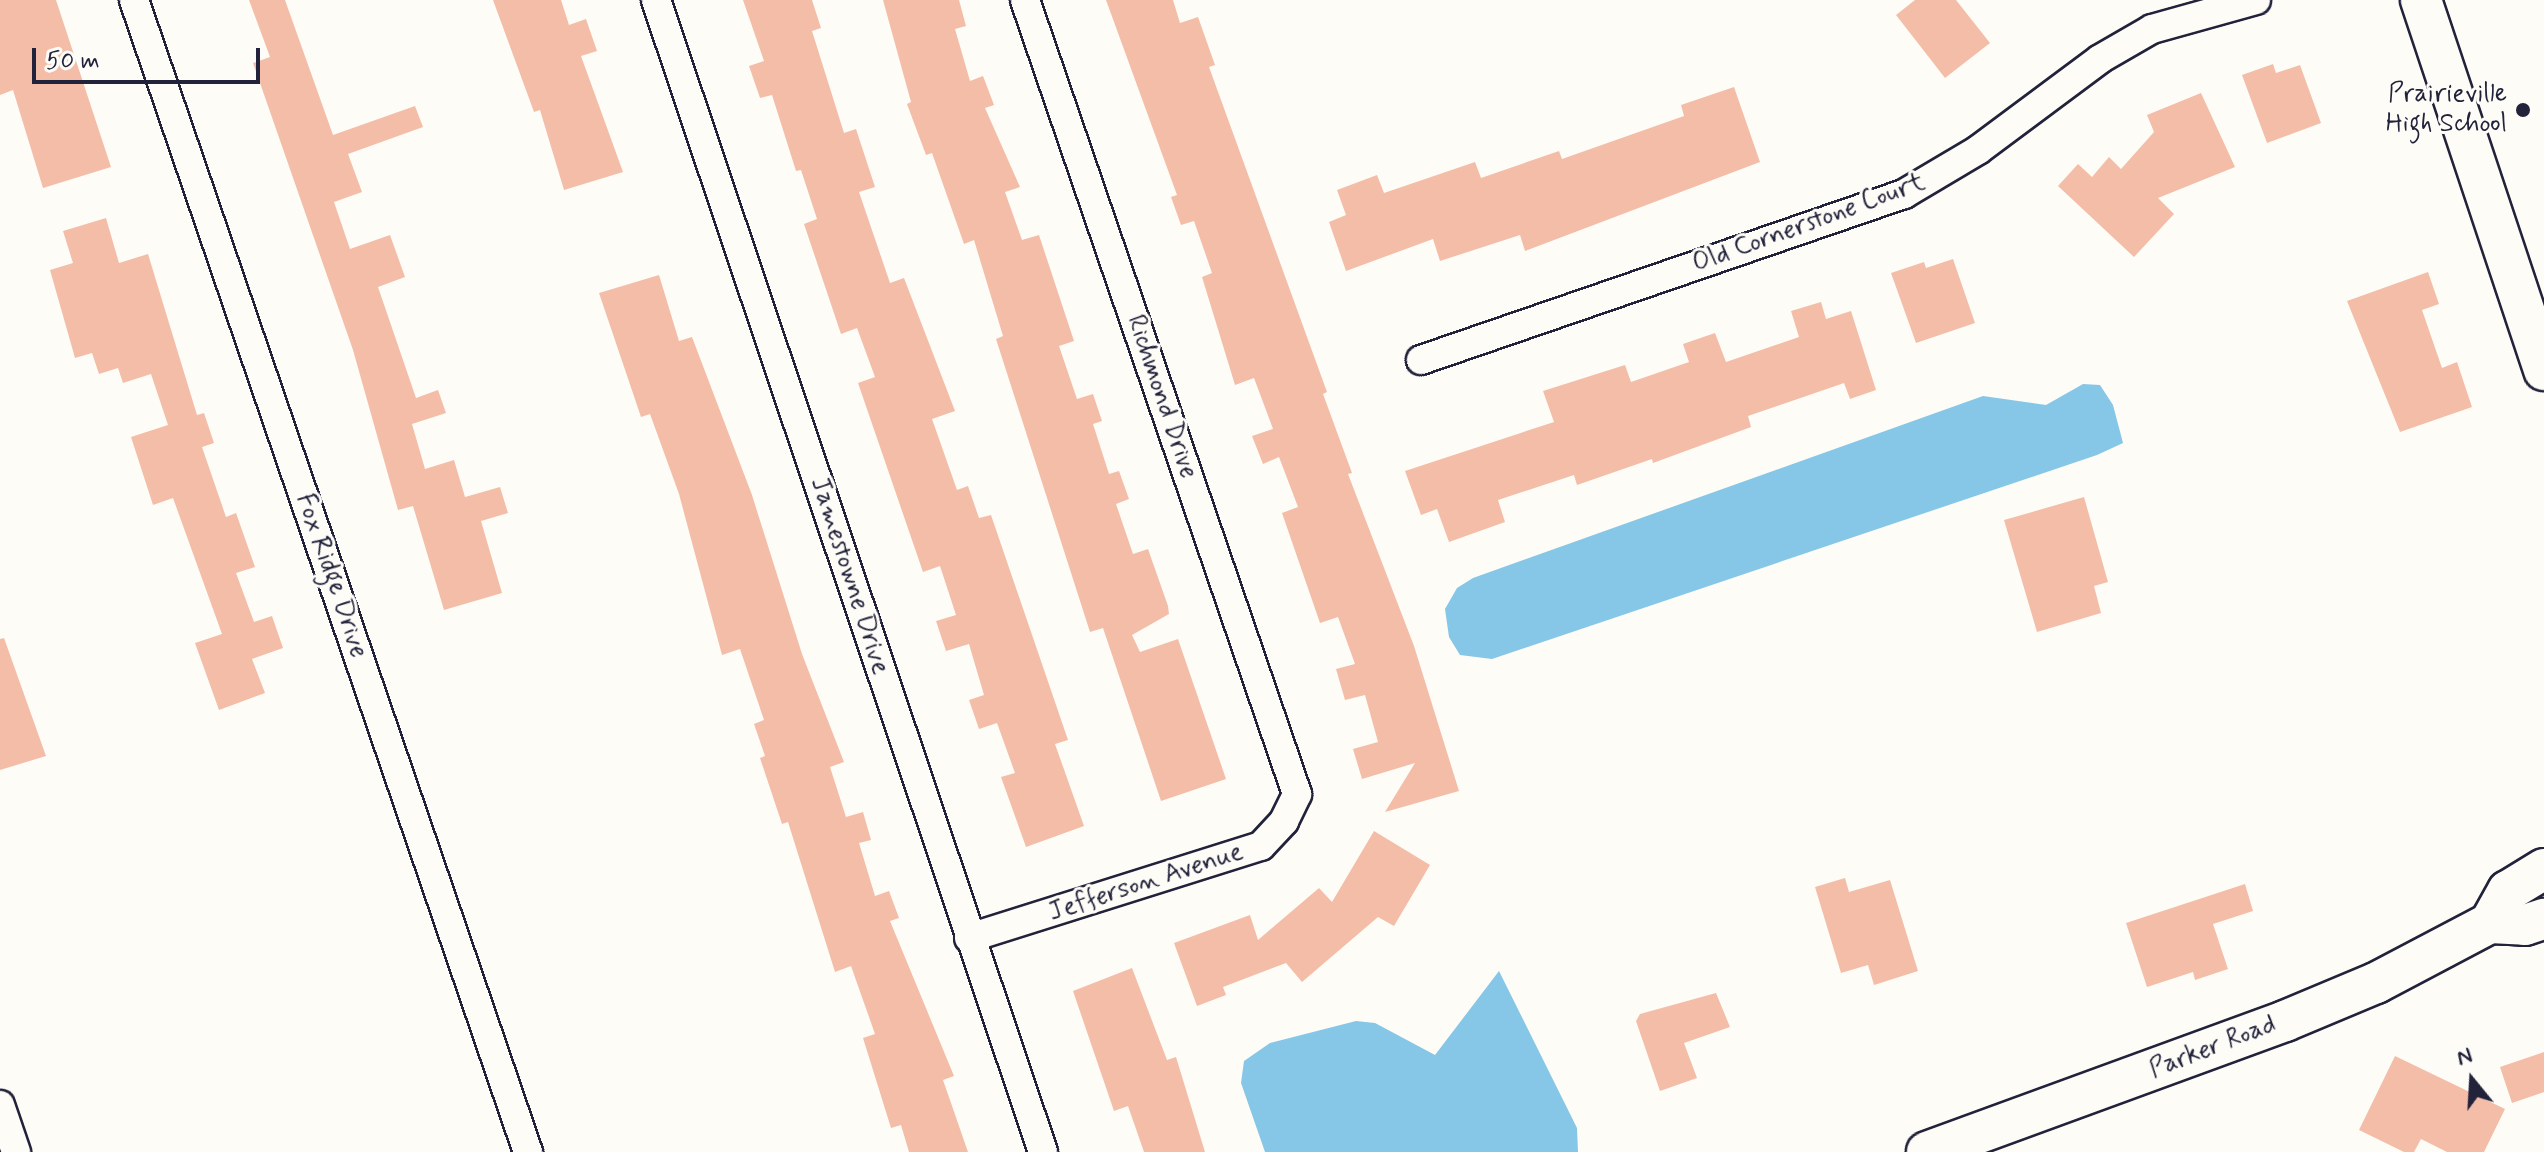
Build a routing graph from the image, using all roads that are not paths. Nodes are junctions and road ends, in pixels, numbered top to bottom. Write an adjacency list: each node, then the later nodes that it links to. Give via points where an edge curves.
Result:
1 (134, 0): 15 (street, Fox Ridge Drive)
2 (656, 0): 12 (street, Jamestowne Drive)
3 (1025, 0): 8 (street, Richmond Drive)
4 (2256, 0): 6 (street, Old Cornerstone Court, via 2152,29 2100,59 1938,177 1904,194)
5 (2421, 0): 7 (street)
6 (1421, 360)
7 (2544, 370)
8 (1297, 794): 12 (street, Jefferson Avenue, via 1284,821 1261,846)
9 (2544, 869): 11 (street, via 2508,891)
10 (2544, 919): 11 (street, Parker Road, via 2525,925)
11 (2490, 923): 17 (street, Parker Road, via 2376,983 2285,1021)
12 (969, 938): 16 (street, Jamestowne Drive)
13 (0, 1105): 14 (street)
14 (16, 1152)
15 (528, 1152)
16 (1043, 1152)
17 (1927, 1152)

